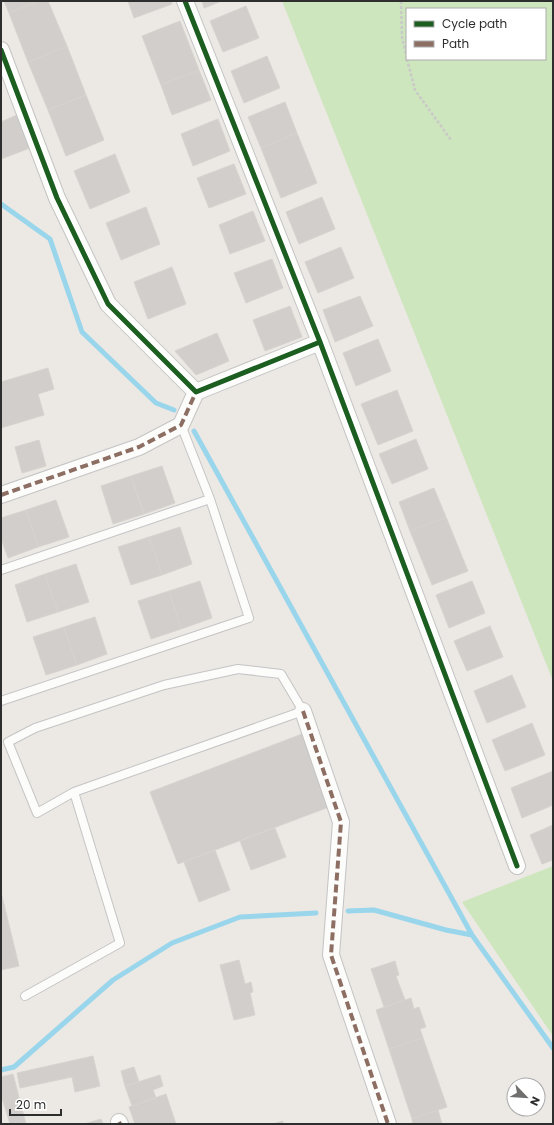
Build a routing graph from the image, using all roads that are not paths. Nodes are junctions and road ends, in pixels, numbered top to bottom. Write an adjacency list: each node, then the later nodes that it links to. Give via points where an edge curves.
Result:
1 (185, 1): 3 (street)
2 (1, 50): 4 (street, via 57,198 108,304)
3 (320, 342): 4 (street); 12 (street)
4 (196, 392): 5 (street)
5 (181, 425): 6 (street, via 139,447); 7 (lane)
6 (1, 495)
7 (210, 500): 8 (lane); 9 (lane, via 249,618)
8 (1, 570)
9 (1, 701)
10 (303, 711): 11 (lane); 11 (lane, via 281,674 238,669 164,685 35,728 8,742 37,813); 14 (street, via 341,822 332,955)
11 (74, 792): 13 (lane, via 120,943)
12 (517, 866)
13 (25, 996)
14 (388, 1124)

